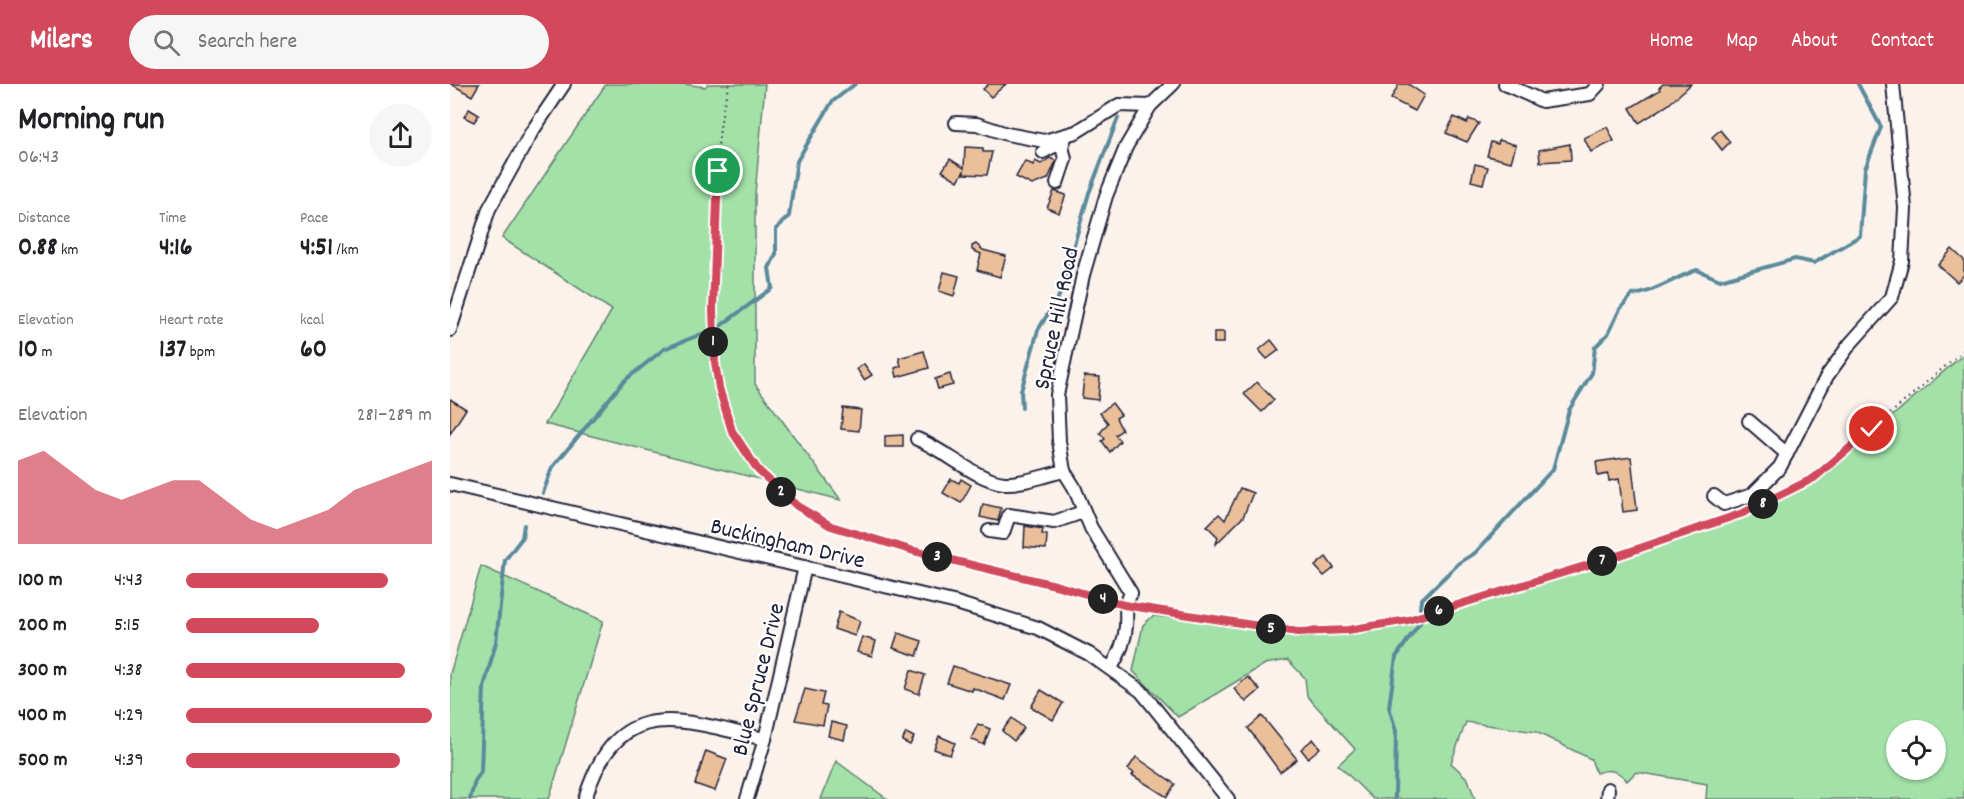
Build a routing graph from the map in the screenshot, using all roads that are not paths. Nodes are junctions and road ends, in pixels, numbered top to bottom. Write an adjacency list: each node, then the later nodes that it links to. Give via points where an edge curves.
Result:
1 (564, 84): 11 (street, via 489,208)
2 (1173, 84): 6 (street, Spruce Hill Road)
3 (1506, 84): 4 (street, via 1542,101 1590,93)
4 (1599, 84)
5 (1893, 84): 14 (street, via 1905,208 1900,270 1892,297 1827,376)
6 (1150, 106): 8 (street, via 1119,105); 15 (street, Spruce Hill Road, via 1126,147 1106,196 1083,275 1057,395)
7 (956, 123): 8 (street, via 977,124 1044,141)
8 (1064, 140): 9 (street); 10 (street, via 1065,159)
9 (1043, 152)
10 (1057, 183)
11 (450, 330)
12 (1749, 422): 14 (street)
13 (917, 439): 15 (street, via 938,447 980,475 1005,483)
14 (1787, 454): 17 (street, via 1780,468 1752,495 1724,504)
15 (1064, 471): 18 (street, Spruce Hill Road)
16 (450, 484): 20 (street, Buckingham Drive)
17 (1714, 496)
18 (1083, 512): 19 (street, via 1054,522 1009,516 1003,533); 21 (street, Spruce Hill Road, via 1131,593 1124,605 1124,639)
19 (989, 531)
20 (805, 567): 21 (street, Buckingham Drive, via 1004,616 1056,636); 22 (street, Blue Spruce Drive)
21 (1111, 668): 25 (street, Buckingham Drive, via 1141,691)
22 (765, 739): 23 (street, via 677,719 647,723 622,737 602,758); 24 (street, Blue Spruce Drive)
23 (585, 799)
24 (747, 799)
25 (1228, 799)

